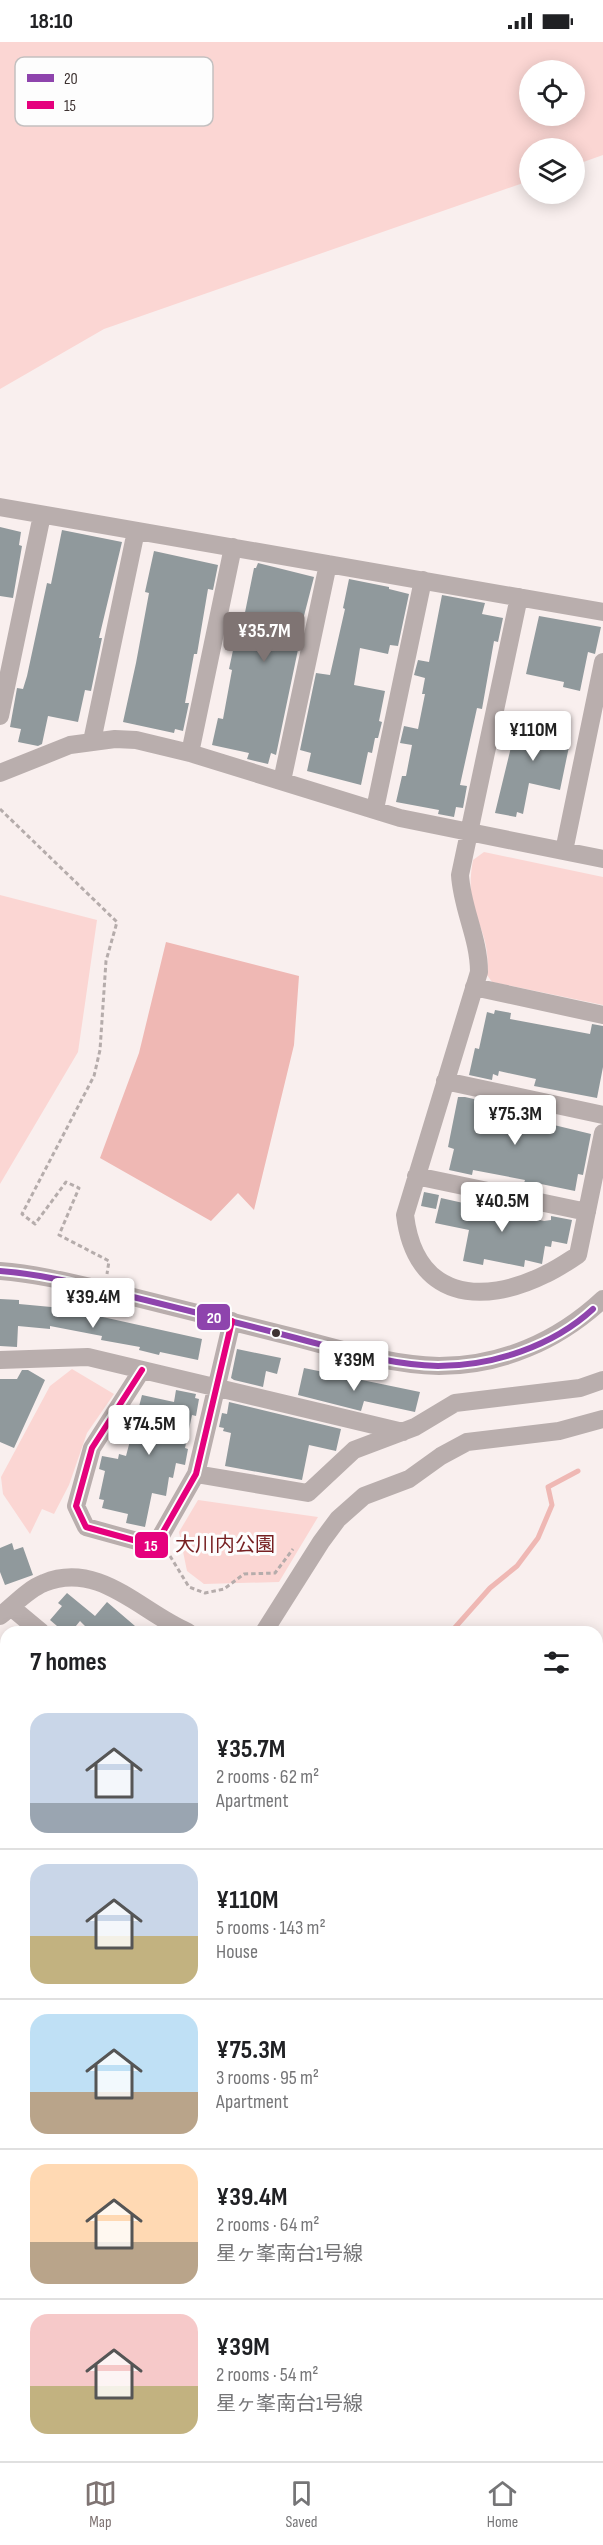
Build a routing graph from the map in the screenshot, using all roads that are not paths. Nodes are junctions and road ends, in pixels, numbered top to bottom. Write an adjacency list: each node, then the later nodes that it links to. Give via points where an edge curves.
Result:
1 (0, 507): 2 (street)
2 (42, 514): 3 (street); 10 (street)
3 (136, 531): 4 (street); 11 (street)
4 (233, 547): 5 (street); 12 (street)
5 (328, 564): 6 (street); 14 (street)
6 (423, 580): 7 (street); 15 (street)
7 (519, 597): 8 (street); 16 (street)
8 (603, 612)
9 (603, 662): 17 (street)
10 (0, 716)
11 (92, 741): 12 (street, via 136,740); 13 (street, via 70,745)
12 (190, 753): 14 (street)
13 (0, 773)
14 (282, 781): 15 (street)
15 (375, 809): 16 (street)
16 (470, 833): 17 (street); 19 (street, via 460,875 479,957)
17 (564, 851): 18 (street)
18 (603, 859)
19 (474, 987): 20 (street); 21 (street)
20 (603, 1016)
21 (445, 1081): 22 (street); 24 (street)
22 (603, 1115)
23 (603, 1134): 25 (street)
24 (416, 1176): 25 (street); 25 (street, via 405,1215 407,1232 420,1263 449,1288 496,1291 545,1275 578,1255)
25 (587, 1212)
26 (0, 1270): 28 (street)
27 (603, 1299): 28 (street, via 586,1315 531,1348 499,1359 440,1366 360,1355)
28 (232, 1321): 32 (street)
29 (0, 1360): 30 (street, via 88,1357)
30 (142, 1370): 32 (street); 35 (street, via 92,1448 76,1506 86,1527 154,1546)
31 (603, 1380): 34 (street, via 580,1388 455,1403)
32 (216, 1388): 34 (street); 35 (street)
33 (603, 1419): 39 (street, via 559,1431 467,1442 409,1479 364,1496 344,1513 321,1542)
34 (403, 1431): 35 (street, via 354,1450 308,1493)
35 (196, 1474)
36 (5, 1612): 37 (street); 38 (street, via 45,1582 76,1578 109,1585)
37 (30, 1626)
38 (173, 1626)
39 (268, 1626)

